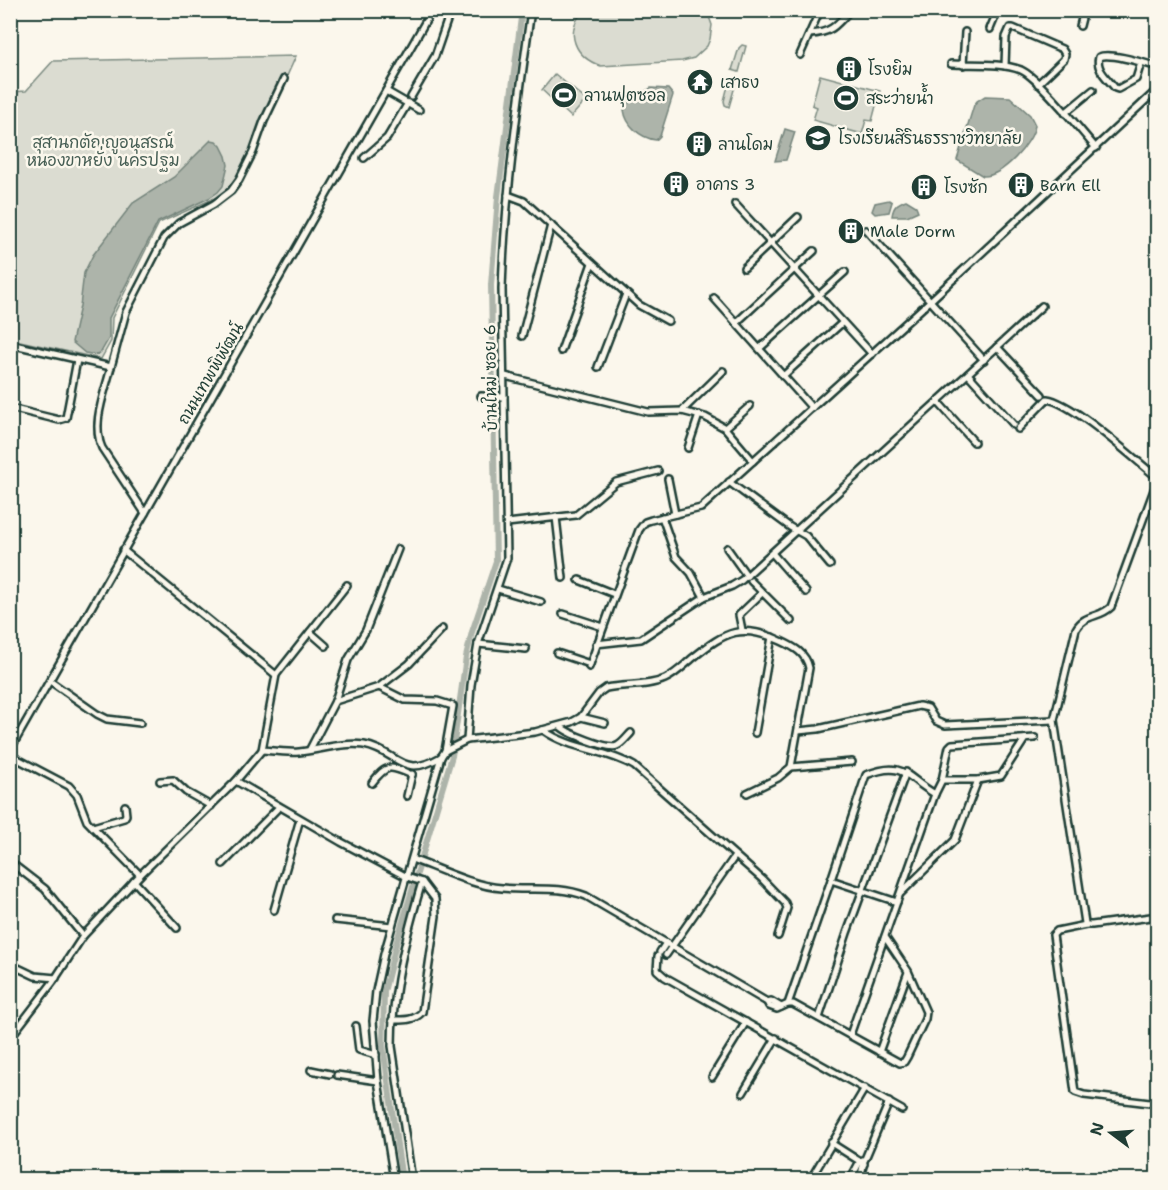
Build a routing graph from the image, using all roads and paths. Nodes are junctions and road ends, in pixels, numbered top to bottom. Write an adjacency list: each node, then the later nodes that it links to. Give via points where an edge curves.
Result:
1 (432, 10): 22 (street, ถนนเทพพิพัฒน์)
2 (454, 10): 23 (street, via 435,56)
3 (531, 10): 29 (street, บ้านใหม่ ซอย 6)
4 (820, 10): 11 (street)
5 (850, 10): 11 (street, via 832,29)
6 (998, 10): 9 (street)
7 (1084, 10): 8 (street)
8 (1080, 26)
9 (990, 29)
10 (965, 32): 15 (street)
11 (810, 34): 12 (street)
12 (800, 55)
13 (1141, 63): 13 (street, via 1136,79 1118,89 1097,62 1104,55); 17 (street)
14 (951, 64): 15 (street)
15 (963, 65): 16 (street)
16 (1005, 66): 19 (street, via 1024,72); 19 (street, via 1010,28 1062,49 1064,59)
17 (1158, 67)
18 (284, 79): 57 (street, via 253,152 231,191 179,223 164,238 126,312)
19 (1038, 84): 26 (street)
20 (1158, 89): 27 (street)
21 (1093, 90): 26 (street)
22 (386, 91): 24 (street); 79 (street, ถนนเทพพิพัฒน์)
23 (411, 97)
24 (408, 103): 25 (street); 28 (street, via 387,138)
25 (419, 110)
26 (1065, 113): 27 (street)
27 (1096, 148): 43 (street)
28 (363, 158)
29 (508, 195): 32 (street, via 524,201); 60 (street, บ้านใหม่ ซอย 6, via 501,289)
30 (735, 204): 34 (street)
31 (798, 217): 34 (street)
32 (551, 225): 36 (street); 48 (street)
33 (866, 230): 43 (street)
34 (770, 243): 37 (street); 38 (street)
35 (814, 251): 38 (street)
36 (592, 263): 40 (street); 52 (street)
37 (744, 268)
38 (795, 270): 41 (street); 46 (street)
39 (845, 272): 41 (street)
40 (626, 294): 45 (street); 56 (street)
41 (818, 295): 47 (street); 51 (street)
42 (714, 298): 46 (street)
43 (930, 301): 53 (street); 55 (street)
44 (1042, 306): 50 (street)
45 (668, 321)
46 (736, 323): 51 (street)
47 (842, 323): 53 (street); 61 (street)
48 (522, 336)
49 (10, 344): 54 (street)
50 (997, 347): 55 (street); 62 (street)
51 (760, 348): 61 (street)
52 (561, 351)
53 (872, 354): 68 (street)
54 (77, 360): 57 (street); 67 (street, via 66,418 59,420)
55 (984, 360): 59 (street)
56 (598, 367)
57 (111, 368): 79 (street, via 97,437)
58 (723, 371): 69 (street)
59 (968, 374): 65 (street); 77 (street, via 1016,427 1047,399 1058,401)
60 (505, 376): 64 (street, บ้านใหม่ ซอย 6); 69 (street, via 648,412)
61 (783, 376): 68 (street)
62 (1042, 395)
63 (481, 396): 64 (street)
64 (501, 397): 83 (street, บ้านใหม่ ซอย 6)
65 (938, 402): 72 (street); 84 (street)
66 (750, 406): 71 (street)
67 (10, 408)
68 (812, 408): 74 (street)
69 (682, 411): 70 (street)
70 (699, 415): 71 (street); 73 (street)
71 (725, 428): 74 (street)
72 (974, 442)
73 (688, 448)
74 (753, 461): 78 (street)
75 (658, 471): 81 (street, via 616,482 580,513)
76 (668, 479): 80 (street)
77 (1158, 479): 117 (street, via 1111,607 1087,618 1076,629)
78 (729, 483): 80 (street, via 701,508); 84 (street)
79 (145, 513): 87 (street, ถนนเทพพิพัฒน์)
80 (675, 514): 82 (street)
81 (556, 517): 83 (street); 90 (street)
82 (662, 517): 97 (street, via 645,522 639,530); 98 (street, via 676,557 691,573)
83 (507, 523): 94 (street, บ้านใหม่ ซอย 6, via 507,558)
84 (796, 530): 88 (street); 89 (street, via 811,540)
85 (727, 548): 91 (street)
86 (398, 549): 115 (street)
87 (123, 550): 112 (street); 113 (street, ถนนเทพพิพัฒน์)
88 (772, 553): 91 (street); 95 (street)
89 (830, 565)
90 (562, 578)
91 (749, 578): 96 (street); 98 (street)
92 (579, 580): 97 (street)
93 (347, 585): 105 (street)
94 (498, 589): 99 (street); 107 (street, บ้านใหม่ ซอย 6)
95 (807, 592)
96 (762, 593): 101 (street); 104 (street, via 740,615)
97 (614, 594): 102 (street)
98 (704, 597): 108 (street, via 641,639)
99 (541, 602)
100 (563, 614): 102 (street)
101 (791, 621)
102 (603, 627): 108 (street)
103 (442, 629): 114 (street, via 409,664)
104 (742, 630): 106 (street); 116 (street, via 720,639 661,681 606,688)
105 (310, 633): 109 (street); 112 (street)
106 (772, 637): 122 (street, via 797,650 808,663); 124 (street)
107 (478, 644): 110 (street); 127 (street, บ้านใหม่ ซอย 6)
108 (596, 644): 111 (street, via 590,665)
109 (326, 646)
110 (526, 649)
111 (557, 653)
112 (276, 675): 130 (street)
113 (50, 681): 118 (street, via 97,714); 129 (street, ถนนเทพพิพัฒน์)
114 (379, 687): 115 (street); 131 (street, via 405,700 453,706)
115 (334, 701): 128 (street)
116 (581, 717): 119 (street); 120 (street)
117 (1054, 720): 122 (street, via 945,725 936,721 928,708 919,706); 167 (street)
118 (140, 723)
119 (605, 723)
120 (560, 726): 121 (street); 123 (street, via 569,733 611,746 619,746)
121 (543, 730): 127 (street); 152 (street, via 566,744 634,766)
122 (798, 731): 136 (street)
123 (631, 733)
124 (755, 733)
125 (1035, 738): 126 (street)
126 (1025, 739): 139 (street, via 950,745); 140 (street, via 1001,776)
127 (467, 740): 131 (street)
128 (310, 749): 130 (street); 135 (street, via 365,746)
129 (10, 750)
130 (262, 750): 142 (street)
131 (448, 750): 133 (street)
132 (10, 755): 151 (street, via 69,786)
133 (441, 757): 135 (street); 153 (street)
134 (852, 762): 136 (street)
135 (414, 766): 138 (street)
136 (791, 767): 144 (street)
137 (906, 772): 145 (street); 158 (street, via 897,768 866,775); 161 (street)
138 (412, 775): 143 (street, via 388,767); 146 (street)
139 (942, 780): 140 (street); 145 (street)
140 (978, 780): 162 (street, via 955,840)
141 (160, 781): 148 (street, via 173,780)
142 (236, 781): 148 (street); 149 (street)
143 (372, 783)
144 (747, 793)
145 (935, 794): 162 (street)
146 (407, 796)
147 (125, 806): 151 (street, via 124,818)
148 (211, 806): 156 (street)
149 (279, 807): 150 (street); 155 (street)
150 (300, 819): 157 (street); 164 (street)
151 (93, 827): 156 (street)
152 (735, 856): 171 (street, via 785,903); 174 (street)
153 (415, 860): 157 (street); 173 (street, via 499,888 574,891)
154 (10, 862): 170 (street, via 45,889)
155 (223, 864)
156 (140, 875): 159 (street)
157 (409, 877): 160 (street); 168 (street)
158 (831, 880): 161 (street); 179 (street)
159 (134, 881): 169 (street); 170 (street)
160 (421, 881): 181 (street, via 398,968); 181 (street, via 436,904 422,1012 415,1018)
161 (863, 891): 163 (street); 180 (street)
162 (901, 893): 163 (street)
163 (897, 902): 172 (street)
164 (274, 910)
165 (1158, 916): 167 (street)
166 (335, 920): 168 (street)
167 (1086, 925): 195 (street, via 1053,935 1075,1092)
168 (392, 926): 188 (street, via 376,991)
169 (177, 928)
170 (83, 936): 178 (street)
171 (778, 936)
172 (885, 937): 177 (street); 184 (street)
173 (666, 943): 174 (street); 175 (street)
174 (673, 946): 175 (street); 179 (street, via 769,1006 777,1009)
175 (662, 956): 182 (street, via 656,965 665,977)
176 (14, 966): 178 (street, via 35,976)
177 (908, 971): 187 (street); 187 (street, via 924,1005 925,1019 904,1062 897,1063)
178 (56, 978): 185 (street)
179 (788, 1004): 180 (street)
180 (819, 1018): 184 (street)
181 (392, 1020): 200 (street)
182 (746, 1022): 186 (street); 190 (street)
183 (356, 1026): 188 (street, via 359,1050)
184 (850, 1035): 187 (street)
185 (10, 1038)
186 (776, 1038): 192 (street); 193 (street)
187 (879, 1052)
188 (376, 1055): 191 (street)
189 (311, 1070): 191 (street)
190 (712, 1077)
191 (378, 1081): 199 (street)
192 (865, 1088): 194 (street); 197 (street)
193 (743, 1094)
194 (889, 1102): 196 (street); 198 (street)
195 (1158, 1104)
196 (902, 1110)
197 (831, 1143): 198 (street); 201 (street)
198 (863, 1161): 202 (street); 203 (street)
199 (394, 1179)
200 (412, 1179)
201 (810, 1179)
202 (850, 1179)
203 (860, 1179)

